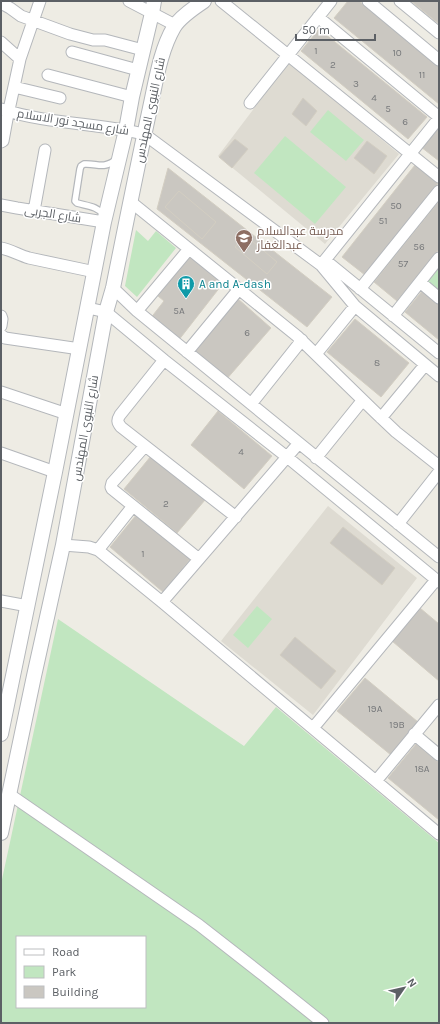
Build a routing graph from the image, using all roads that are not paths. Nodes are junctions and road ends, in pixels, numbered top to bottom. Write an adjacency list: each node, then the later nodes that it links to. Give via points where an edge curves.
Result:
1 (40, 1): 11 (street)
2 (129, 1): 9 (street)
3 (204, 1): 12 (street)
4 (221, 1): 17 (street)
5 (331, 1): 10 (street)
6 (368, 1): 19 (street)
7 (400, 1): 13 (street)
8 (1, 3): 11 (street)
9 (153, 7): 12 (street); 15 (street, شارع النبوى المهندس)
10 (318, 17): 17 (street); 27 (street)
11 (34, 22): 15 (street, via 83,38 105,40); 18 (street)
12 (175, 24): 29 (street, شارع النبوى المهندس, via 161,58)
13 (439, 33)
14 (1, 42): 18 (street)
15 (143, 50): 20 (street, شارع النبوى المهندس)
16 (72, 52): 20 (street)
17 (288, 55): 25 (street); 32 (street)
18 (20, 59): 22 (street)
19 (439, 60)
20 (138, 70): 23 (street, شارع النبوى المهندس)
21 (48, 75): 23 (street)
22 (14, 87): 24 (street); 26 (street)
23 (132, 97): 28 (street, شارع النبوى المهندس)
24 (60, 98)
25 (250, 102)
26 (5, 111): 28 (street, شارع مسجد نور الاسلام); 30 (street, via 4,141)
27 (439, 118): 32 (street)
28 (126, 130): 29 (street, شارع مسجد نور الاسلام); 33 (street, شارع النبوى المهندس)
29 (144, 134): 36 (street, شارع النبوى المهندس); 43 (street)
30 (1, 142)
31 (45, 150): 38 (street)
32 (410, 154): 34 (street); 43 (street)
33 (120, 156): 39 (street, شارع النبوى المهندس); 39 (lane, via 109,164 84,164 80,169 75,201 92,206)
34 (439, 177)
35 (439, 191): 48 (street)
36 (131, 202): 41 (street); 46 (street, شارع النبوى المهندس)
37 (1, 205): 38 (street, شارع الجربى)
38 (34, 211): 39 (street, شارع الجربى)
39 (105, 219): 44 (street, شارع النبوى المهندس)
40 (1, 248): 44 (street, via 29,258)
41 (189, 249): 47 (street); 52 (street)
42 (439, 258): 45 (street)
43 (323, 263): 48 (street); 50 (street)
44 (95, 272): 51 (street, شارع النبوى المهندس)
45 (420, 282): 49 (street); 55 (street)
46 (112, 288): 52 (street); 53 (street, شارع النبوى المهندس)
47 (239, 289): 58 (street); 60 (street)
48 (360, 289): 55 (street)
49 (439, 298)
50 (355, 306): 62 (street); 64 (street)
51 (88, 308): 53 (street); 59 (street, شارع النبوى المهندس)
52 (137, 311): 60 (street)
53 (106, 312): 63 (street); 82 (street, شارع النبوى المهندس)
54 (1, 316): 56 (street)
55 (393, 316): 61 (street)
56 (1, 326)
57 (1, 335): 59 (street, via 5,338)
58 (302, 340): 62 (street); 68 (street)
59 (80, 349): 69 (street, شارع النبوى المهندس)
60 (187, 352): 68 (street)
61 (439, 353)
62 (316, 354): 67 (street)
63 (164, 360): 72 (street, via 118,419 121,427); 74 (street)
64 (425, 365): 65 (street); 70 (street)
65 (439, 376)
66 (1, 392): 69 (street)
67 (362, 401): 70 (street); 75 (street)
68 (251, 404): 71 (street)
69 (67, 414): 77 (street, شارع النبوى المهندس)
70 (381, 418): 76 (street)
71 (299, 443): 74 (street); 75 (street)
72 (145, 446): 79 (street, via 111,486); 80 (street)
73 (1, 453): 77 (street)
74 (287, 458): 80 (street); 86 (street)
75 (316, 458): 81 (street)
76 (439, 466)
77 (56, 472): 89 (street, شارع النبوى المهندس)
78 (439, 472): 81 (street)
79 (133, 506): 83 (street); 85 (street)
80 (236, 517): 85 (street)
81 (398, 524): 84 (street)
82 (63, 545): 83 (street); 90 (street, شارع النبوى المهندس)
83 (98, 550): 88 (street)
84 (439, 557)
85 (199, 559): 88 (street)
86 (438, 581): 93 (street)
87 (1, 601): 89 (street)
88 (162, 602): 93 (street)
89 (28, 606): 91 (street, شارع النبوى المهندس)
90 (34, 676): 91 (street); 98 (street, شارع النبوى المهندس)
91 (9, 677): 94 (street, شارع النبوى المهندس)
92 (439, 705): 95 (street)
93 (313, 728): 97 (street)
94 (1, 734)
95 (414, 734): 96 (street); 97 (street)
96 (439, 755)
97 (376, 781): 100 (street)
98 (9, 794): 99 (street, شارع النبوى المهندس); 101 (street, via 199,925)
99 (1, 833)
100 (439, 834)
101 (323, 1023)

